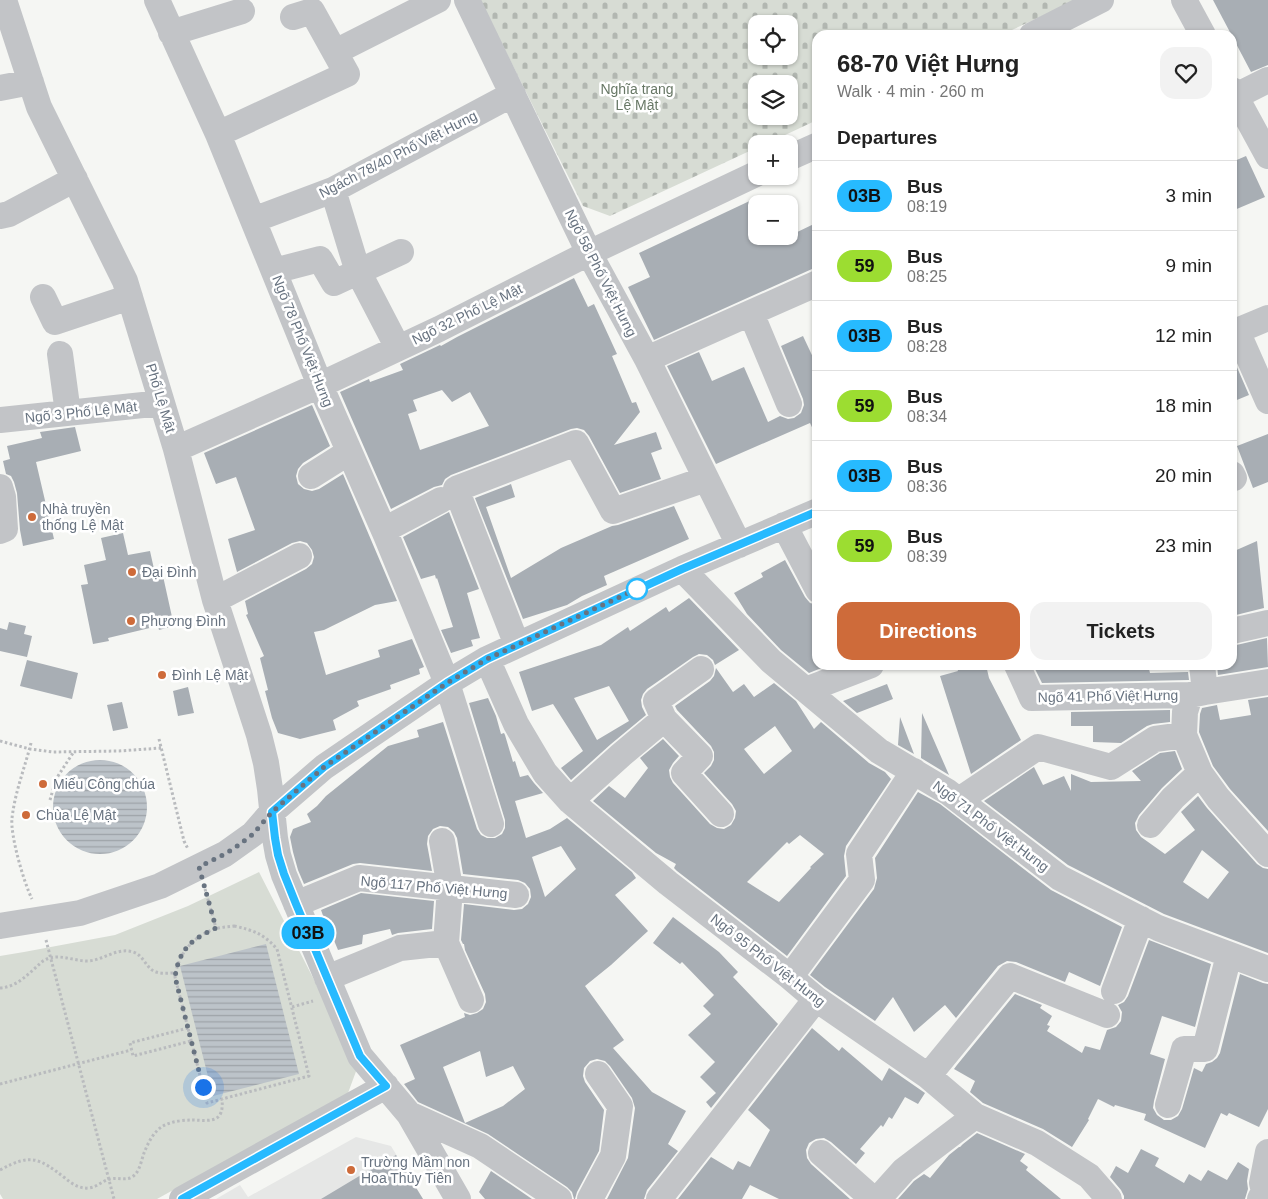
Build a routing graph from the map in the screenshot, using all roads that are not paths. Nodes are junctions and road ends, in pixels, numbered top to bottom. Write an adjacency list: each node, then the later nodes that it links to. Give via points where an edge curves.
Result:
1 (4, 0): 14 (street, Phố Lệ Mật)
2 (157, 0): 11 (street, Ngõ 78 Phố Việt Hưng)
3 (438, 0): 12 (street)
4 (467, 0): 16 (street, Ngõ 58 Phố Việt Hưng)
5 (1101, 0): 9 (street)
6 (1184, 0): 10 (street)
7 (242, 11): 11 (street)
8 (293, 17): 12 (street, via 312,11)
9 (1042, 30)
10 (1200, 30)
11 (171, 33): 19 (street, Ngõ 78 Phố Việt Hưng)
12 (335, 52): 19 (street, via 347,74)
13 (1268, 80): 17 (street)
14 (31, 82): 15 (street); 24 (street, Phố Lệ Mật, via 39,107)
15 (0, 88)
16 (513, 94): 25 (street, Ngách 78/40 Phố Việt Hưng); 29 (street, Ngõ 58 Phố Việt Hưng)
17 (1237, 94)
18 (1237, 100): 22 (street)
19 (218, 134): 27 (street, Ngõ 78 Phố Việt Hưng)
20 (812, 148): 21 (street)
21 (798, 154)
22 (1268, 156)
23 (748, 178): 29 (street, Ngõ 32 Phố Lệ Mật)
24 (75, 179): 26 (street); 34 (street, Phố Lệ Mật)
25 (333, 190): 27 (street, Ngách 78/40 Phố Việt Hưng); 31 (street)
26 (0, 216)
27 (253, 220): 30 (street, Ngõ 78 Phố Việt Hưng)
28 (401, 252): 31 (street)
29 (589, 253): 39 (street, Ngõ 32 Phố Lệ Mật); 41 (street, Ngõ 58 Phố Việt Hưng)
30 (274, 271): 31 (street, via 320,259 334,283); 42 (street, Ngõ 78 Phố Việt Hưng)
31 (358, 272): 39 (street)
32 (812, 286): 35 (street)
33 (43, 297): 34 (street, via 55,322)
34 (130, 297): 44 (street, Phố Lệ Mật)
35 (751, 313): 41 (street); 45 (street)
36 (1268, 318): 37 (street)
37 (1237, 331)
38 (1237, 336): 43 (street)
39 (398, 348): 42 (street, Ngõ 32 Phố Lệ Mật)
40 (60, 354): 46 (street)
41 (646, 359): 51 (street, Ngõ 58 Phố Việt Hưng)
42 (320, 385): 48 (street, Ngõ 32 Phố Lệ Mật); 49 (street, Ngõ 78 Phố Việt Hưng)
43 (1268, 401)
44 (162, 403): 46 (street, Ngõ 3 Phố Lệ Mật); 48 (street, Phố Lệ Mật)
45 (789, 404)
46 (68, 413): 47 (street, Ngõ 3 Phố Lệ Mật)
47 (0, 419)
48 (176, 449): 62 (street, Phố Lệ Mật)
49 (349, 452): 50 (street); 56 (street, Ngõ 78 Phố Việt Hưng)
50 (310, 476)
51 (706, 479): 58 (street, Ngõ 58 Phố Việt Hưng); 65 (street, via 612,511 576,443 456,489)
52 (0, 486): 57 (street, via 5,529)
53 (441, 500): 56 (street)
54 (812, 514): 55 (street)
55 (784, 526): 58 (street); 61 (street)
56 (384, 530): 72 (street, Ngõ 78 Phố Việt Hưng)
57 (0, 531)
58 (739, 545): 60 (street)
59 (299, 556): 62 (street)
60 (682, 569): 65 (street); 73 (street, Ngõ 71 Phố Việt Hưng, via 771,661)
61 (812, 579)
62 (215, 600): 81 (street, Phố Lệ Mật, via 260,735)
63 (1268, 623): 64 (street)
64 (1237, 630)
65 (517, 645): 66 (street)
66 (487, 659): 72 (street); 80 (street, Ngõ 95 Phố Việt Hưng, via 516,724 545,773)
67 (701, 669): 75 (street, via 656,701)
68 (858, 670): 73 (street)
69 (1019, 670): 74 (street, Ngõ 41 Phố Việt Hưng, via 1032,698)
70 (1201, 670): 74 (street, Ngõ 41 Phố Việt Hưng)
71 (1268, 682): 74 (street)
72 (447, 683): 81 (street, via 324,767); 83 (street, Ngõ 78 Phố Việt Hưng)
73 (806, 690): 77 (street, Ngõ 71 Phố Việt Hưng, via 879,751)
74 (1198, 694): 76 (street, Ngõ 41 Phố Việt Hưng, via 1185,712)
75 (664, 719): 80 (street); 82 (street, via 700,756 684,773)
76 (1184, 736): 78 (street, Ngõ 41 Phố Việt Hưng); 79 (street, via 1155,739 1111,767 1038,747)
77 (914, 771): 79 (street, Ngõ 71 Phố Việt Hưng); 95 (street, via 859,854 862,880)
78 (1200, 773): 84 (street); 86 (street, Ngõ 41 Phố Việt Hưng)
79 (959, 800): 90 (street, Ngõ 71 Phố Việt Hưng, via 1060,878)
80 (570, 801): 95 (street, Ngõ 95 Phố Việt Hưng, via 668,883)
81 (272, 812): 89 (street, Phố Lệ Mật, via 278,855); 91 (street, via 253,834 236,847 160,886 80,913)
82 (721, 814)
83 (491, 824)
84 (1150, 825)
85 (442, 841): 87 (street)
86 (1268, 854)
87 (450, 888): 88 (street, Ngõ 117 Phố Việt Hưng); 89 (street, Ngõ 117 Phố Việt Hưng, via 358,878); 92 (street)
88 (516, 895)
89 (296, 904): 96 (street, Phố Lệ Mật)
90 (1141, 919): 93 (street, Ngõ 71 Phố Việt Hưng); 97 (street)
91 (0, 926)
92 (446, 943): 96 (street, via 400,948); 99 (street)
93 (1228, 955): 94 (street, Ngõ 71 Phố Việt Hưng); 104 (street, via 1205,1049 1184,1049)
94 (1268, 970)
95 (790, 977): 98 (street, Ngõ 95 Phố Việt Hưng)
96 (322, 989): 103 (street, Phố Lệ Mật, via 360,1056)
97 (1114, 990)
98 (816, 999): 102 (street, Ngõ 95 Phố Việt Hưng); 116 (street)
99 (471, 1000)
100 (1107, 1015): 102 (street, via 1010,976)
101 (598, 1074): 115 (street, via 620,1106 612,1156)
102 (928, 1076): 106 (street, Ngõ 95 Phố Việt Hưng)
103 (386, 1086): 105 (street, Phố Lệ Mật); 112 (street)
104 (1168, 1105)
105 (409, 1114): 107 (street); 110 (street, Phố Lệ Mật)
106 (974, 1116): 118 (street, via 904,1170); 119 (street, Ngõ 95 Phố Việt Hưng, via 1037,1144 1089,1176)
107 (461, 1138): 110 (street); 114 (street, via 480,1146)
108 (1268, 1152): 111 (street, via 1262,1183)
109 (821, 1153): 117 (street)
110 (439, 1167): 113 (street, Phố Lệ Mật)
111 (1264, 1194)
112 (182, 1199)
113 (458, 1199)
114 (558, 1199)
115 (590, 1199)
116 (659, 1199)
117 (873, 1199)
118 (878, 1199)
119 (1109, 1199)

